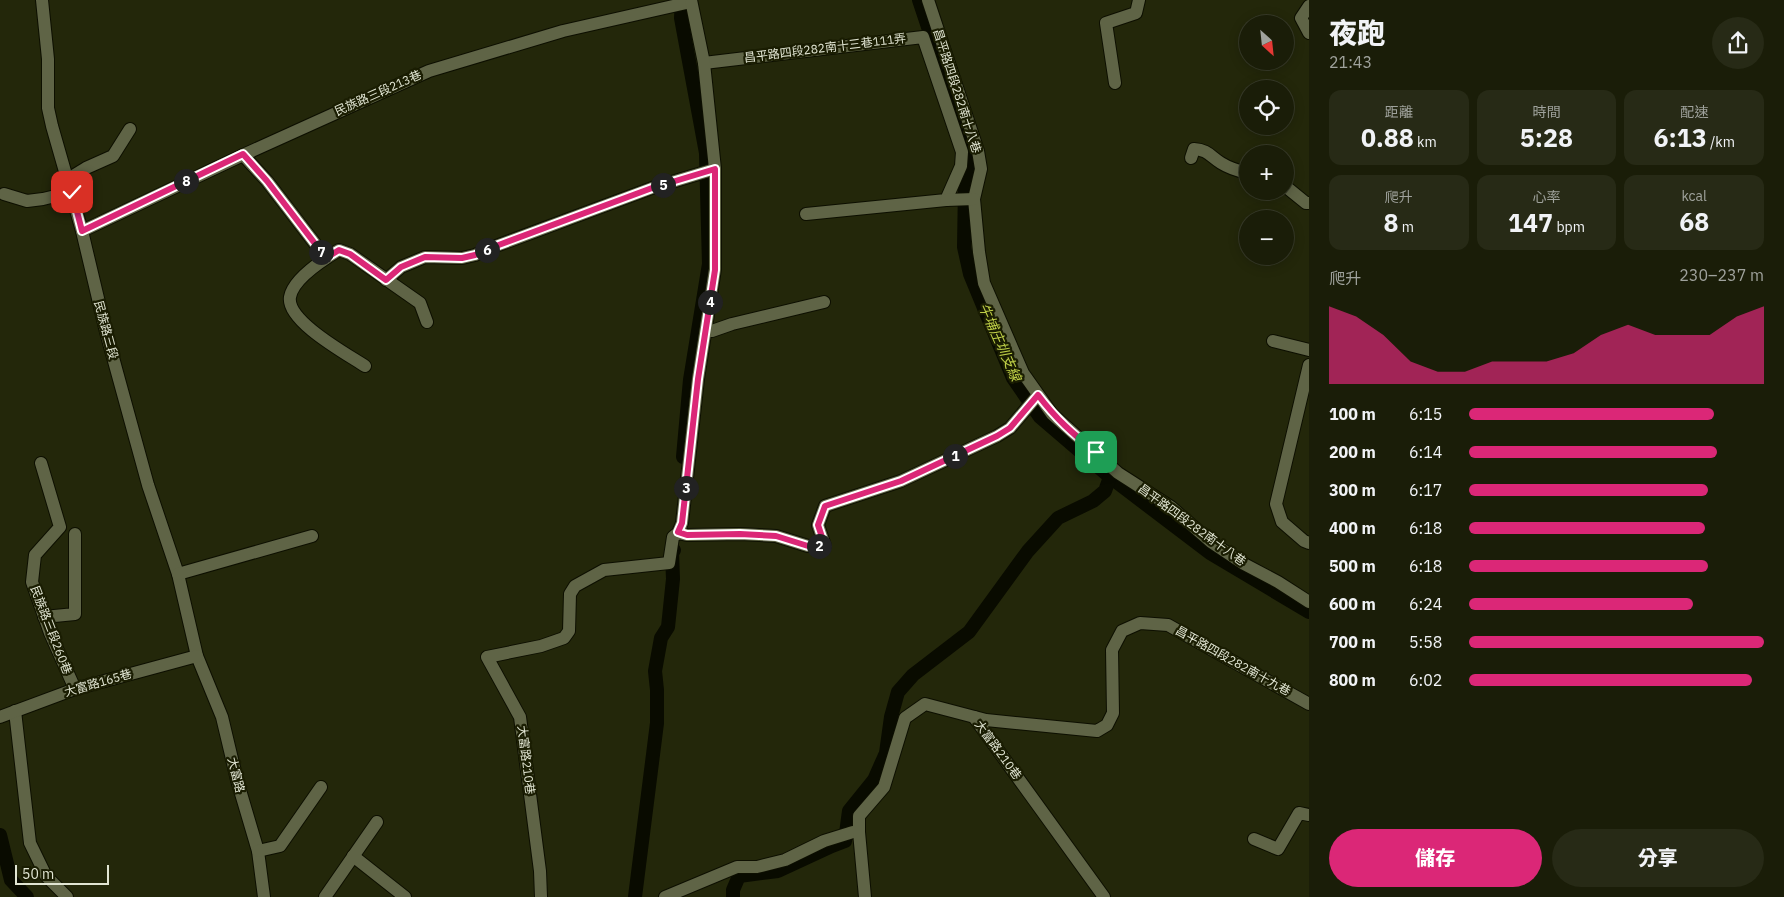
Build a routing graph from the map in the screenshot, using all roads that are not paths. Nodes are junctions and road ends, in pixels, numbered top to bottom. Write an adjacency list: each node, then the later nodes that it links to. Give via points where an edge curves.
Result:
1 (42, 0): 14 (street, 民族路三段, via 48,59 48,108)
2 (928, 0): 18 (street, 昌平路四段282南十八巷, via 978,151 981,170)
3 (1139, 0): 8 (street, via 1136,13 1106,23)
4 (691, 1): 7 (street); 10 (street, 民族路三段213巷, via 563,31 429,71)
5 (1309, 6): 6 (street, via 1301,18)
6 (1309, 33)
7 (704, 62): 12 (street); 19 (street, 昌平路四段282南十三巷111弄, via 923,36 962,152 961,166)
8 (1115, 83)
9 (130, 130): 14 (street, via 113,156)
10 (243, 154): 22 (street, 民族路三段213巷); 23 (street)
11 (1191, 158): 13 (street, via 1194,149 1204,150)
12 (715, 169): 24 (street, via 652,188 475,255 425,257 401,267); 27 (street, via 715,270)
13 (1239, 171)
14 (68, 178): 15 (street, 民族路三段)
15 (72, 192): 17 (street, via 27,201); 22 (street, 民族路三段)
16 (1294, 193): 20 (street)
17 (4, 194)
18 (974, 199): 19 (street); 32 (street, 昌平路四段282南十八巷, via 984,283)
19 (946, 200): 21 (street)
20 (1309, 204)
21 (806, 214)
22 (82, 231): 38 (street, 民族路三段, via 148,485)
23 (326, 258): 24 (street, via 339,250 350,254); 31 (street, via 298,281 290,297 291,308 300,320 324,339)
24 (386, 280): 26 (street, via 420,303)
25 (824, 302): 27 (street)
26 (428, 322)
27 (706, 331): 34 (street, via 682,523)
28 (1273, 341): 29 (street)
29 (1309, 350)
30 (1309, 364): 37 (street, via 1276,504 1282,522)
31 (365, 366)
32 (1032, 401): 34 (street, via 1010,428 997,436 901,481 825,506 818,525 825,546 808,546 776,536 687,535); 39 (street, 昌平路四段282南十八巷, via 1052,414 1118,473 1170,507 1211,542)
33 (41, 463): 40 (street, 民族路三段260巷, via 60,527 35,555 32,582)
34 (678, 532): 58 (street, 大富路210巷, via 673,537 669,563 604,570 575,586 570,594 568,631 564,638 487,657 520,717)
35 (75, 534): 40 (street, via 75,614)
36 (312, 536): 38 (street)
37 (1309, 543)
38 (178, 574): 41 (street, 民族路三段)
39 (1309, 602)
40 (44, 617): 42 (street, 民族路三段260巷)
41 (197, 656): 42 (street, 大富路165巷); 52 (street, 大富路, via 222,717)
42 (75, 689): 44 (street, 大富路165巷)
43 (1309, 704): 46 (street, 昌平路四段282南十九巷, via 1168,625 1140,623 1122,631 1112,650 1113,713 1107,725 1097,731)
44 (15, 711): 45 (street, 大富路165巷); 54 (street, via 30,843 46,876)
45 (0, 717)
46 (974, 717): 50 (street, 大富路210巷, via 925,704 905,718 884,786 860,816); 61 (street, 大富路210巷)
47 (321, 786): 52 (street, via 280,846)
48 (1309, 815): 51 (street, via 1299,813 1278,849)
49 (377, 822): 53 (street)
50 (856, 832): 59 (street, via 824,841 785,860 757,867 737,867); 60 (street, 大富路210巷)
51 (1254, 839)
52 (258, 851): 55 (street, 大富路)
53 (354, 856): 56 (street); 57 (street)
54 (67, 897)
55 (264, 897)
56 (325, 897)
57 (405, 897)
58 (541, 897)
59 (665, 897)
60 (865, 897)
61 (1104, 897)

